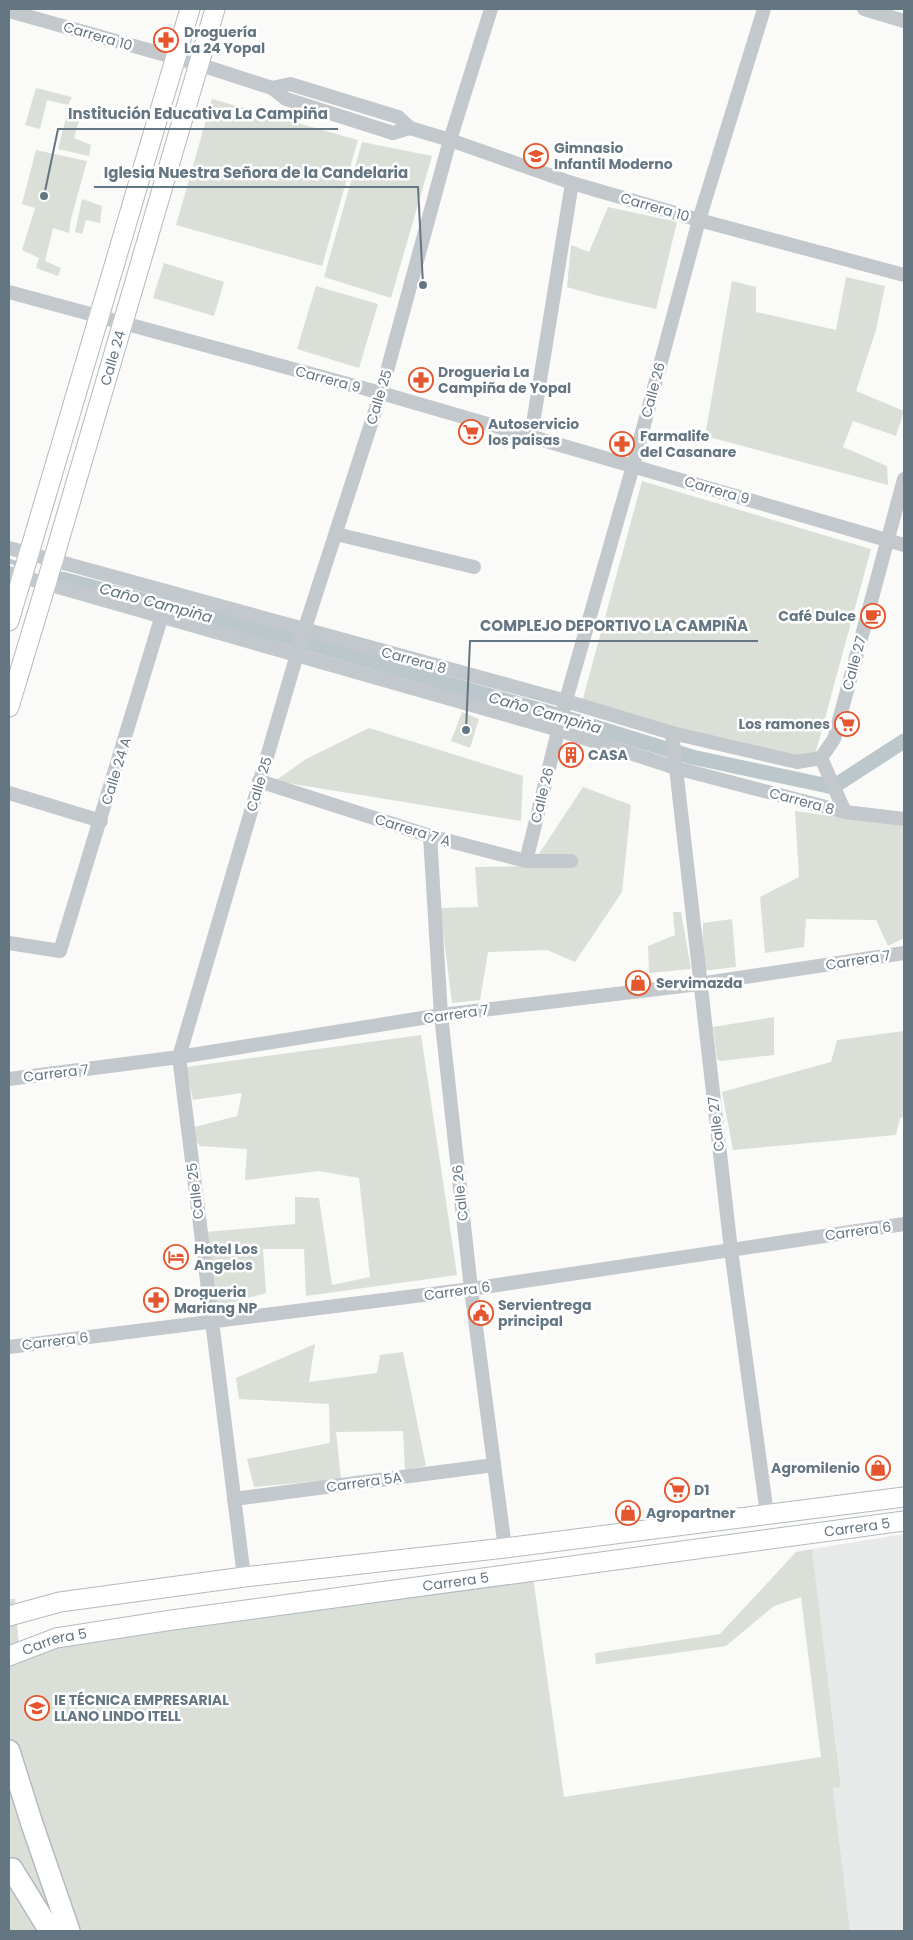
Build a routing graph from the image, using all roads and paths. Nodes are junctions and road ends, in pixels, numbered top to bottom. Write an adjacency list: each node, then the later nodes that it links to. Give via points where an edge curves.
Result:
1 (190, 9): 8 (main road, Calle 24)
2 (214, 9): 9 (main road, Calle 24)
3 (491, 9): 10 (street, Calle 25)
4 (764, 9): 12 (street, Calle 26)
5 (864, 9): 7 (street)
6 (9, 10): 8 (street, Carrera 10)
7 (904, 20)
8 (175, 58): 9 (street, Carrera 10); 15 (main road, Calle 24)
9 (198, 64): 10 (street, Carrera 10, via 272,88 286,99 393,133 410,128); 16 (main road, Calle 24)
10 (450, 140): 11 (street, Carrera 10); 17 (street, Calle 25)
11 (572, 183): 12 (street, Carrera 10); 18 (street)
12 (699, 220): 13 (street, Carrera 10); 19 (street, Calle 26)
13 (904, 275)
14 (9, 292): 15 (street, Carrera 9)
15 (98, 316): 16 (street, Carrera 9); 25 (main road, Calle 24)
16 (122, 323): 17 (street, Carrera 9); 26 (main road, Calle 24)
17 (380, 393): 18 (street, Carrera 9); 21 (street, Calle 25)
18 (531, 436): 19 (street, Carrera 9)
19 (633, 466): 22 (street, Carrera 9); 34 (street, Calle 26)
20 (904, 479): 22 (street, Calle 27)
21 (336, 534): 27 (street); 32 (street, Calle 25)
22 (887, 540): 23 (street, Carrera 9); 38 (street, Calle 27, via 834,739)
23 (904, 545)
24 (9, 548): 25 (street, Carrera 8)
25 (29, 554): 26 (street, Carrera 8); 28 (main road, Calle 24)
26 (53, 561): 29 (main road, Calle 24); 30 (street, Carrera 8)
27 (474, 567)
28 (16, 575): 29 (street, Carrera 8); 31 (main road, Calle 24)
29 (46, 584): 30 (street, Carrera 8); 35 (main road, Calle 24)
30 (166, 604): 32 (street, Carrera 8); 33 (street, Carrera 8); 44 (street, Calle 24 A)
31 (9, 621)
32 (304, 632): 33 (street, Calle 25); 34 (street, Carrera 8)
33 (299, 652): 36 (street, Carrera 8); 40 (street, Calle 25)
34 (566, 704): 36 (street, Calle 26); 37 (street, Carrera 8)
35 (9, 707)
36 (560, 727): 39 (street, Carrera 8); 46 (street, Calle 26)
37 (673, 739): 38 (street, Carrera 8, via 797,762); 39 (street, Calle 27)
38 (821, 758): 42 (street, Carrera 8)
39 (675, 764): 42 (street, Carrera 8); 50 (street, Calle 27)
40 (259, 781): 45 (street, Carrera 7 A); 52 (street, Calle 25)
41 (9, 794): 44 (street)
42 (845, 812): 43 (street, Carrera 8)
43 (904, 819)
44 (101, 821): 48 (street, Calle 24 A, via 60,951)
45 (430, 836): 46 (street, Carrera 7 A); 51 (street, Calle 26)
46 (526, 861): 47 (street, Carrera 7 A)
47 (571, 861)
48 (9, 943)
49 (904, 953): 50 (street, Carrera 7)
50 (700, 984): 51 (street, Carrera 7); 55 (street, Calle 27)
51 (441, 1015): 52 (street, Carrera 7); 56 (street, Calle 26)
52 (179, 1058): 53 (street, Carrera 7); 57 (street, Calle 25)
53 (9, 1079)
54 (904, 1224): 55 (street, Carrera 6)
55 (730, 1250): 56 (street, Carrera 6); 62 (street, Calle 27)
56 (471, 1289): 57 (street, Carrera 6); 59 (street, Calle 26)
57 (211, 1321): 58 (street, Carrera 6); 61 (street, Calle 25)
58 (9, 1347)
59 (494, 1465): 61 (street, Carrera 5A); 64 (street, Calle 26)
60 (904, 1498): 62 (main road, Carrera 5)
61 (234, 1500): 65 (street, Calle 25)
62 (767, 1514): 64 (main road, Carrera 5)
63 (904, 1521): 67 (main road, Carrera 5, via 172,1620 56,1638)
64 (505, 1548): 65 (main road, Carrera 5)
65 (244, 1578): 66 (main road, Carrera 5, via 60,1602)
66 (9, 1616)
67 (9, 1656)
68 (9, 1751): 71 (main road)
69 (12, 1869): 70 (main road)
70 (50, 1931)
71 (69, 1931)

